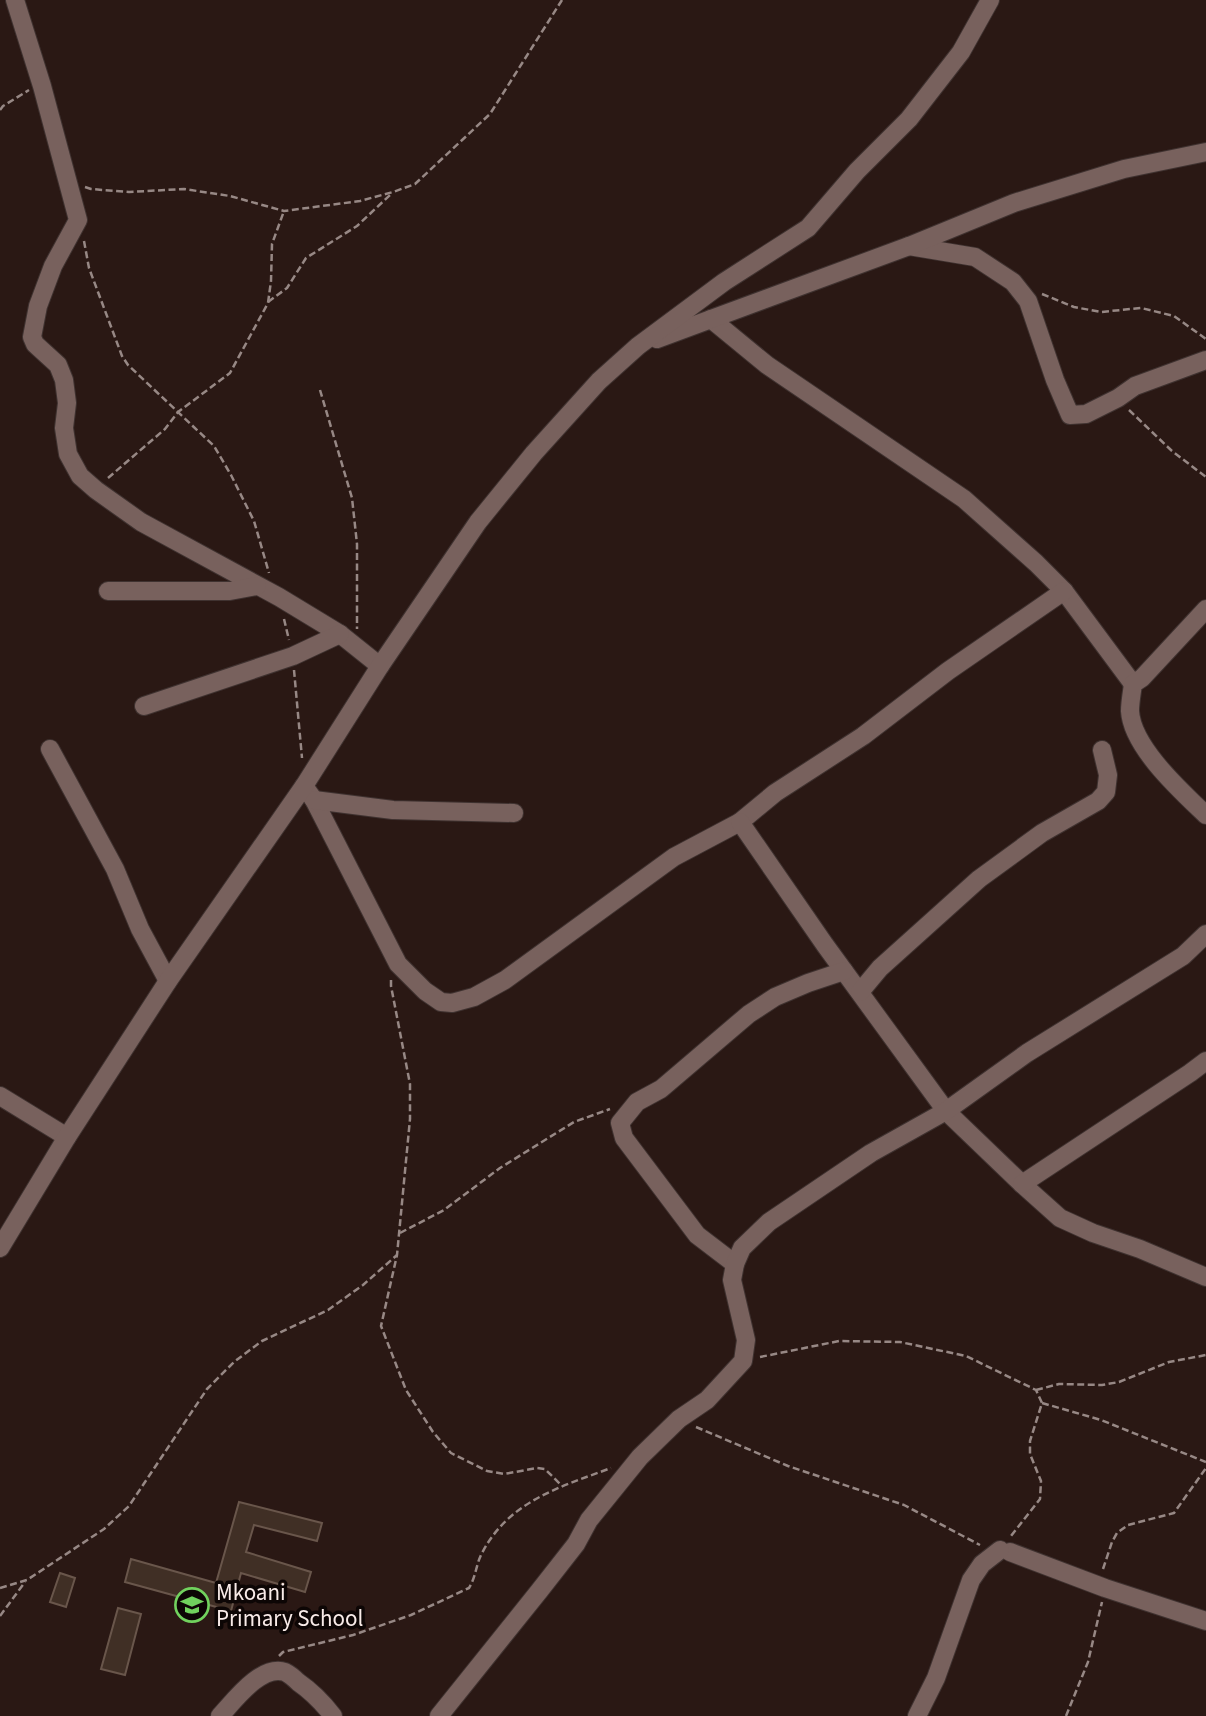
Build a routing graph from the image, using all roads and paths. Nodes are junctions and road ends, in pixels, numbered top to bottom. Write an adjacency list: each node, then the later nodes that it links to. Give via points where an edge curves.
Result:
1 (15, 0): 4 (street)
2 (562, 0): 8 (path, via 490,114 415,184)
3 (990, 0): 16 (street, via 961,52 909,119 808,228 723,282)
4 (42, 86): 5 (path, via 25,91); 7 (street)
5 (0, 110)
6 (1206, 152): 11 (street, via 1124,169 1014,203)
7 (68, 182): 9 (path, via 129,192 184,189); 10 (street)
8 (393, 192): 9 (path); 13 (path, via 357,226 306,258 287,288)
9 (284, 211): 13 (path, via 272,244)
10 (78, 220): 20 (path, via 89,268 122,356); 22 (street, via 53,266 32,337 58,365 64,380 68,454 80,476)
11 (909, 246): 12 (street, via 975,257); 14 (street)
12 (1013, 282): 15 (path, via 1074,307 1101,312 1142,308 1174,316); 19 (street, via 1028,301 1070,415 1086,414)
13 (268, 303): 20 (path, via 230,373)
14 (711, 319): 16 (street); 25 (street, via 767,365 964,499)
15 (1206, 339)
16 (638, 346): 31 (street, via 598,381 478,522)
17 (1206, 360): 19 (street, via 1135,386)
18 (320, 390): 29 (path, via 352,498)
19 (1118, 398): 21 (path, via 1172,452)
20 (178, 412): 22 (path); 26 (path, via 214,446 232,475 254,521)
21 (1206, 477)
22 (96, 490): 23 (street, via 141,522)
23 (257, 586): 24 (street, via 230,591); 26 (street)
24 (108, 591)
25 (1064, 591): 32 (street); 40 (street)
26 (279, 597): 28 (street); 30 (path)
27 (1206, 609): 32 (street)
28 (340, 634): 29 (street); 30 (street)
29 (358, 649): 31 (street)
30 (293, 656): 33 (street); 36 (path)
31 (380, 666): 37 (street)
32 (1133, 684): 39 (street, via 1130,712 1138,736 1150,757)
33 (144, 706)
34 (50, 749): 44 (street, via 115,869)
35 (1102, 750): 45 (street, via 1108,775 1106,792 1098,801 1042,833 979,879 880,968)
36 (302, 759)
37 (309, 793): 38 (street, via 393,810); 42 (street); 44 (street)
38 (514, 813)
39 (1206, 815)
40 (740, 822): 42 (street, via 674,857 505,980 474,997 441,1002); 43 (street)
41 (1206, 934): 49 (street, via 1183,956 1027,1053)
42 (398, 964): 52 (path, via 392,971 391,986 410,1084)
43 (844, 971): 45 (street); 48 (street, via 775,997 661,1089)
44 (168, 981): 50 (street)
45 (860, 992): 49 (street)
46 (1206, 1061): 51 (street)
47 (0, 1096): 50 (street)
48 (637, 1102): 52 (path, via 575,1122 500,1168 444,1210); 55 (street, via 620,1123 624,1138 696,1235)
49 (946, 1111): 51 (street); 55 (street, via 871,1153 769,1222 742,1248)
50 (67, 1137): 53 (street)
51 (1022, 1184): 56 (street, via 1060,1218)
52 (399, 1233): 54 (path)
53 (0, 1248)
54 (397, 1255): 65 (path, via 381,1326 407,1390 433,1432 452,1453 486,1471 504,1474 545,1469); 67 (path, via 328,1310 262,1341 234,1362 207,1389 129,1506 104,1530)
55 (734, 1264): 58 (street, via 732,1280 746,1340)
56 (1206, 1277)
57 (1206, 1355): 59 (path, via 1169,1362 1119,1382 1059,1384)
58 (743, 1361): 59 (path, via 839,1342 900,1342 965,1356); 61 (street, via 707,1400)
59 (1036, 1390): 60 (path)
60 (1042, 1403): 62 (path, via 1101,1420); 66 (path, via 1030,1441 1041,1481 1040,1499)
61 (679, 1419): 66 (path, via 788,1466 904,1505 985,1548); 75 (street, via 640,1457)
62 (1206, 1462)
63 (614, 1467): 65 (path)
64 (1206, 1468): 68 (path, via 1174,1513 1128,1525 1117,1533)
65 (562, 1486): 72 (path, via 532,1500 498,1527 480,1555 468,1588 411,1615 284,1652)
66 (1005, 1551): 68 (street); 76 (street, via 982,1564 971,1580 936,1678)
67 (27, 1580): 69 (path); 70 (path)
68 (1101, 1587): 71 (street); 77 (path, via 1088,1662)
69 (0, 1588)
70 (0, 1616)
71 (1206, 1621)
72 (267, 1673): 73 (street); 74 (street, via 284,1672 308,1688)
73 (220, 1716)
74 (333, 1716)
75 (439, 1716)
76 (917, 1716)
77 (1066, 1716)

